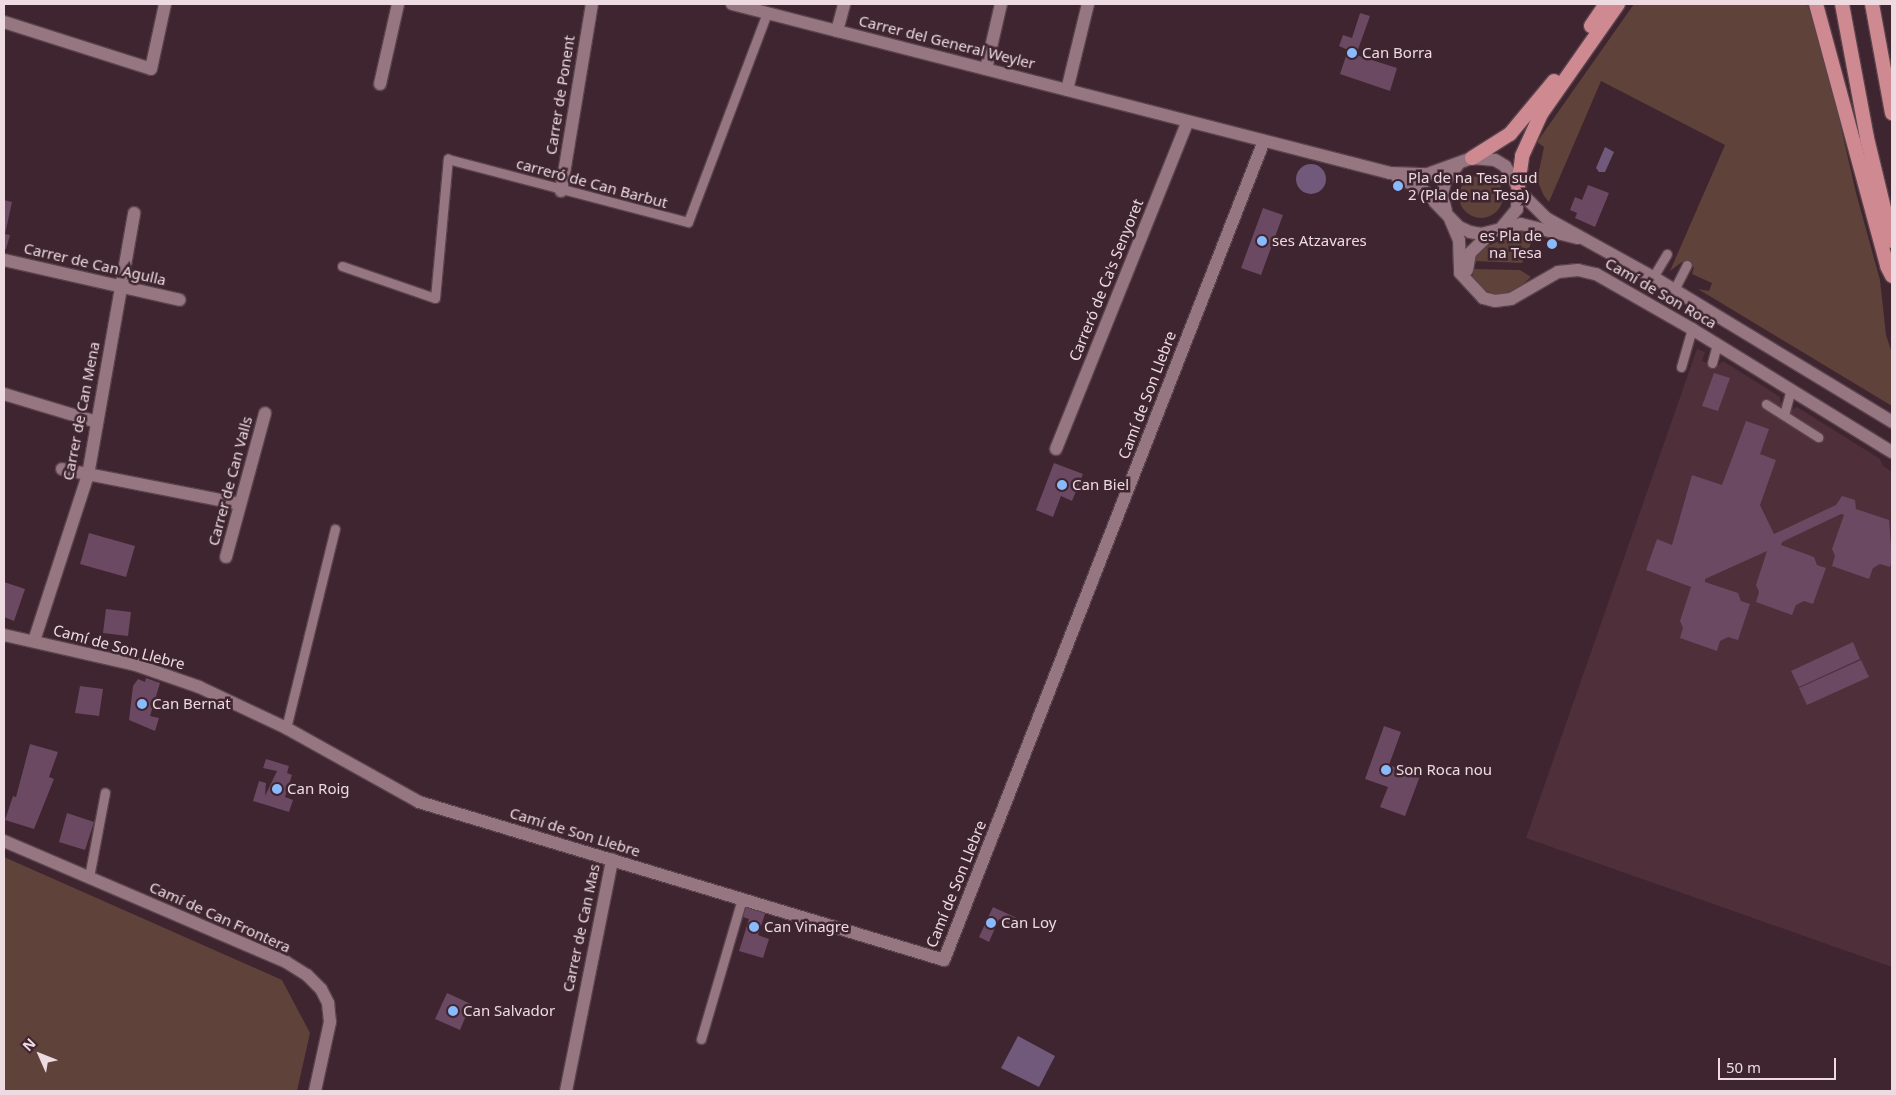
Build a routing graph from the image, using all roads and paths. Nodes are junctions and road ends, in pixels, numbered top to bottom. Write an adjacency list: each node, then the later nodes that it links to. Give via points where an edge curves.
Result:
1 (165, 4): 14 (street, via 151,69)
2 (398, 4): 17 (street)
3 (592, 4): 25 (street, Carrer de Ponent)
4 (732, 4): 13 (street, Carrer del General Weyler)
5 (844, 4): 15 (street)
6 (1001, 4): 16 (street)
7 (1088, 4): 18 (street)
8 (1606, 4): 22 (highway, via 1528,115 1502,141)
9 (1618, 4): 24 (highway, via 1541,114 1522,156)
10 (1816, 4): 35 (highway, via 1886,266)
11 (1842, 4): 30 (highway, via 1867,138)
12 (1872, 4): 19 (highway)
13 (767, 13): 15 (street, Carrer del General Weyler); 25 (lane, carreró de Can Barbut, via 688,222)
14 (4, 22)
15 (837, 31): 16 (street, Carrer del General Weyler)
16 (986, 69): 18 (street, Carrer del General Weyler)
17 (380, 84)
18 (1067, 90): 20 (street, Carrer del General Weyler)
19 (1892, 113)
20 (1187, 123): 21 (street, Carrer del General Weyler); 53 (street, Carreró de Ca's Senyoret)
21 (1264, 141): 23 (street, Carrer del General Weyler); 67 (street, Camí de Son Llebre, via 944,960)
22 (1466, 161): 23 (street, via 1428,174); 24 (street, via 1484,157 1500,163 1513,175); 27 (street, via 1445,182 1444,207)
23 (1390, 173): 27 (street, via 1421,188)
24 (1518, 186): 28 (street, via 1517,209); 29 (street, via 1537,212)
25 (561, 191): 34 (lane, carreró de Can Barbut, via 448,158 435,298)
26 (134, 213): 38 (street, Carrer de Can Mena)
27 (1450, 218): 28 (street, via 1470,232); 37 (street, Camí de Son Roca, via 1459,240 1460,273)
28 (1497, 229): 29 (street, via 1528,224); 37 (street, via 1470,253)
29 (1577, 238): 36 (street)
30 (1892, 241)
31 (1666, 254): 36 (lane)
32 (4, 260): 38 (street, Carrer de Can Agulla)
33 (1687, 265): 39 (lane)
34 (342, 266)
35 (1892, 276)
36 (1653, 277): 39 (street)
37 (1468, 283): 41 (street, Camí de Son Roca, via 1483,298 1500,301 1516,297 1558,272 1584,270 1612,281)
38 (123, 287): 40 (street, Carrer de Can Agulla); 50 (street, Carrer de Can Mena)
39 (1674, 290): 51 (street)
40 (180, 300)
41 (1692, 329): 42 (street, Camí de Son Roca); 44 (lane)
42 (1717, 344): 43 (lane); 45 (street, Camí de Son Roca)
43 (1712, 363)
44 (1681, 367)
45 (1791, 390): 49 (lane); 54 (street, Camí de Son Roca)
46 (4, 394): 50 (street)
47 (1766, 404): 49 (lane)
48 (265, 413): 57 (street, Carrer de Can Valls)
49 (1784, 415): 52 (lane)
50 (96, 422): 56 (street, Carrer de Can Mena)
51 (1892, 422)
52 (1818, 437)
53 (1056, 449)
54 (1892, 452)
55 (62, 469): 56 (street)
56 (88, 475): 57 (street); 61 (street, Carrer de Can Mena)
57 (240, 504): 59 (street, Carrer de Can Valls)
58 (336, 529): 62 (lane)
59 (226, 557)
60 (4, 635): 61 (street, Camí de Son Llebre)
61 (34, 641): 62 (street, Camí de Son Llebre, via 136,665 199,687)
62 (286, 728): 65 (street, Camí de Son Llebre, via 419,802)
63 (105, 792): 66 (lane)
64 (4, 840): 66 (street, Camí de Can Frontera)
65 (612, 860): 67 (street, Camí de Son Llebre); 70 (street, Carrer de Can Mas)
66 (89, 877): 69 (street, Camí de Can Frontera, via 286,962 307,975 321,989 328,1003 330,1022)
67 (742, 899): 68 (lane)
68 (700, 1039)
69 (315, 1091)
70 (566, 1091)

